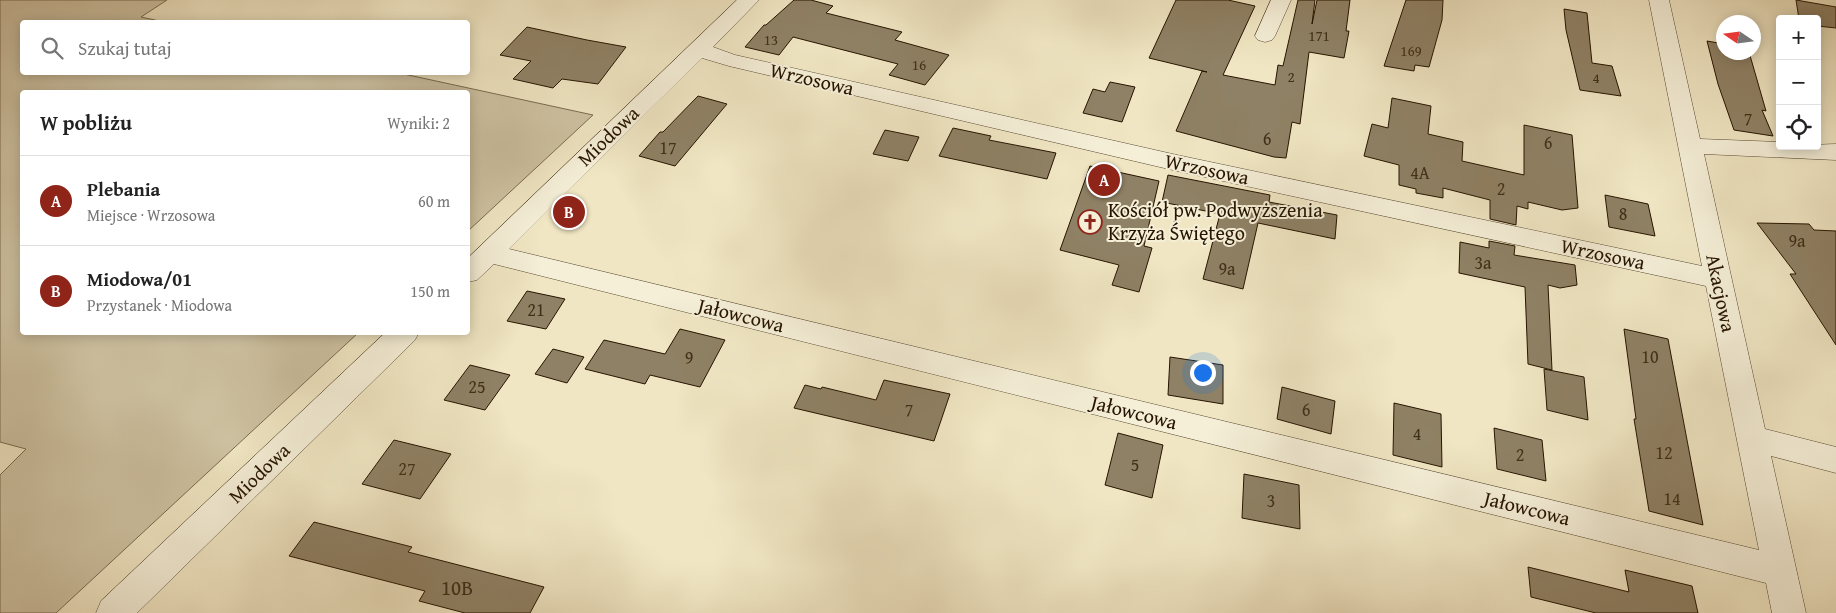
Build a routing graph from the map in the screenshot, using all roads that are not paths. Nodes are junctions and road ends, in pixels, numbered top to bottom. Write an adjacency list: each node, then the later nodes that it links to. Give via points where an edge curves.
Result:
1 (749, 0): 5 (street, Miodowa)
2 (1281, 0): 4 (street)
3 (1659, 0): 6 (street, Akacjowa)
4 (1265, 36)
5 (699, 49): 8 (street, Miodowa); 9 (street, Wrzosowa, via 730,60 1177,163)
6 (1690, 146): 7 (street); 9 (street, Akacjowa)
7 (1836, 152)
8 (478, 263): 13 (street, Jałowcowa)
9 (1718, 279): 11 (street, Akacjowa)
10 (402, 335): 14 (street, Miodowa)
11 (1753, 439): 12 (street); 13 (street, Akacjowa)
12 (1836, 460)
13 (1780, 571): 15 (street, Akacjowa)
14 (113, 613)
15 (1789, 613)

